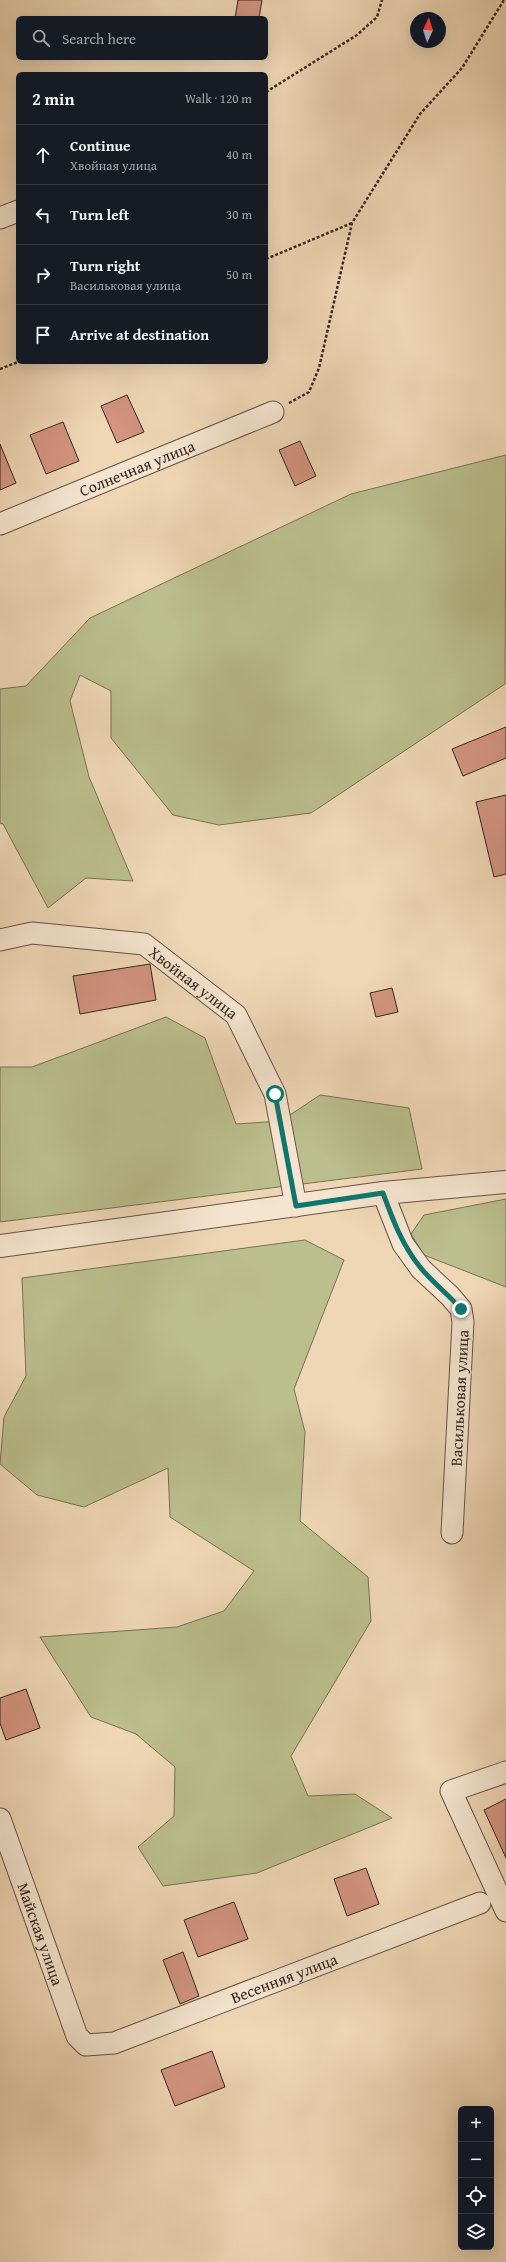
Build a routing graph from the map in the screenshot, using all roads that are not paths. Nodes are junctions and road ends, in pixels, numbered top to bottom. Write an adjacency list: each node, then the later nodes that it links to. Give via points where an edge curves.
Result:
1 (16, 212): 2 (street)
2 (0, 218)
3 (273, 412): 4 (street, Солнечная улица)
4 (0, 524)
5 (0, 940): 8 (street, Хвойная улица, via 32,933 144,944 236,1016 275,1094)
6 (506, 1182): 7 (street)
7 (383, 1193): 8 (street); 10 (street, Васильковая улица, via 403,1244 421,1269 461,1309 463,1322)
8 (296, 1206): 9 (street)
9 (0, 1246)
10 (452, 1533)
11 (506, 1772): 14 (street, via 451,1791)
12 (0, 1819): 15 (street, Майская улица, via 77,2036)
13 (480, 1902): 15 (street, Весенняя улица, via 114,2043)
14 (506, 1911)
15 (86, 2045)

